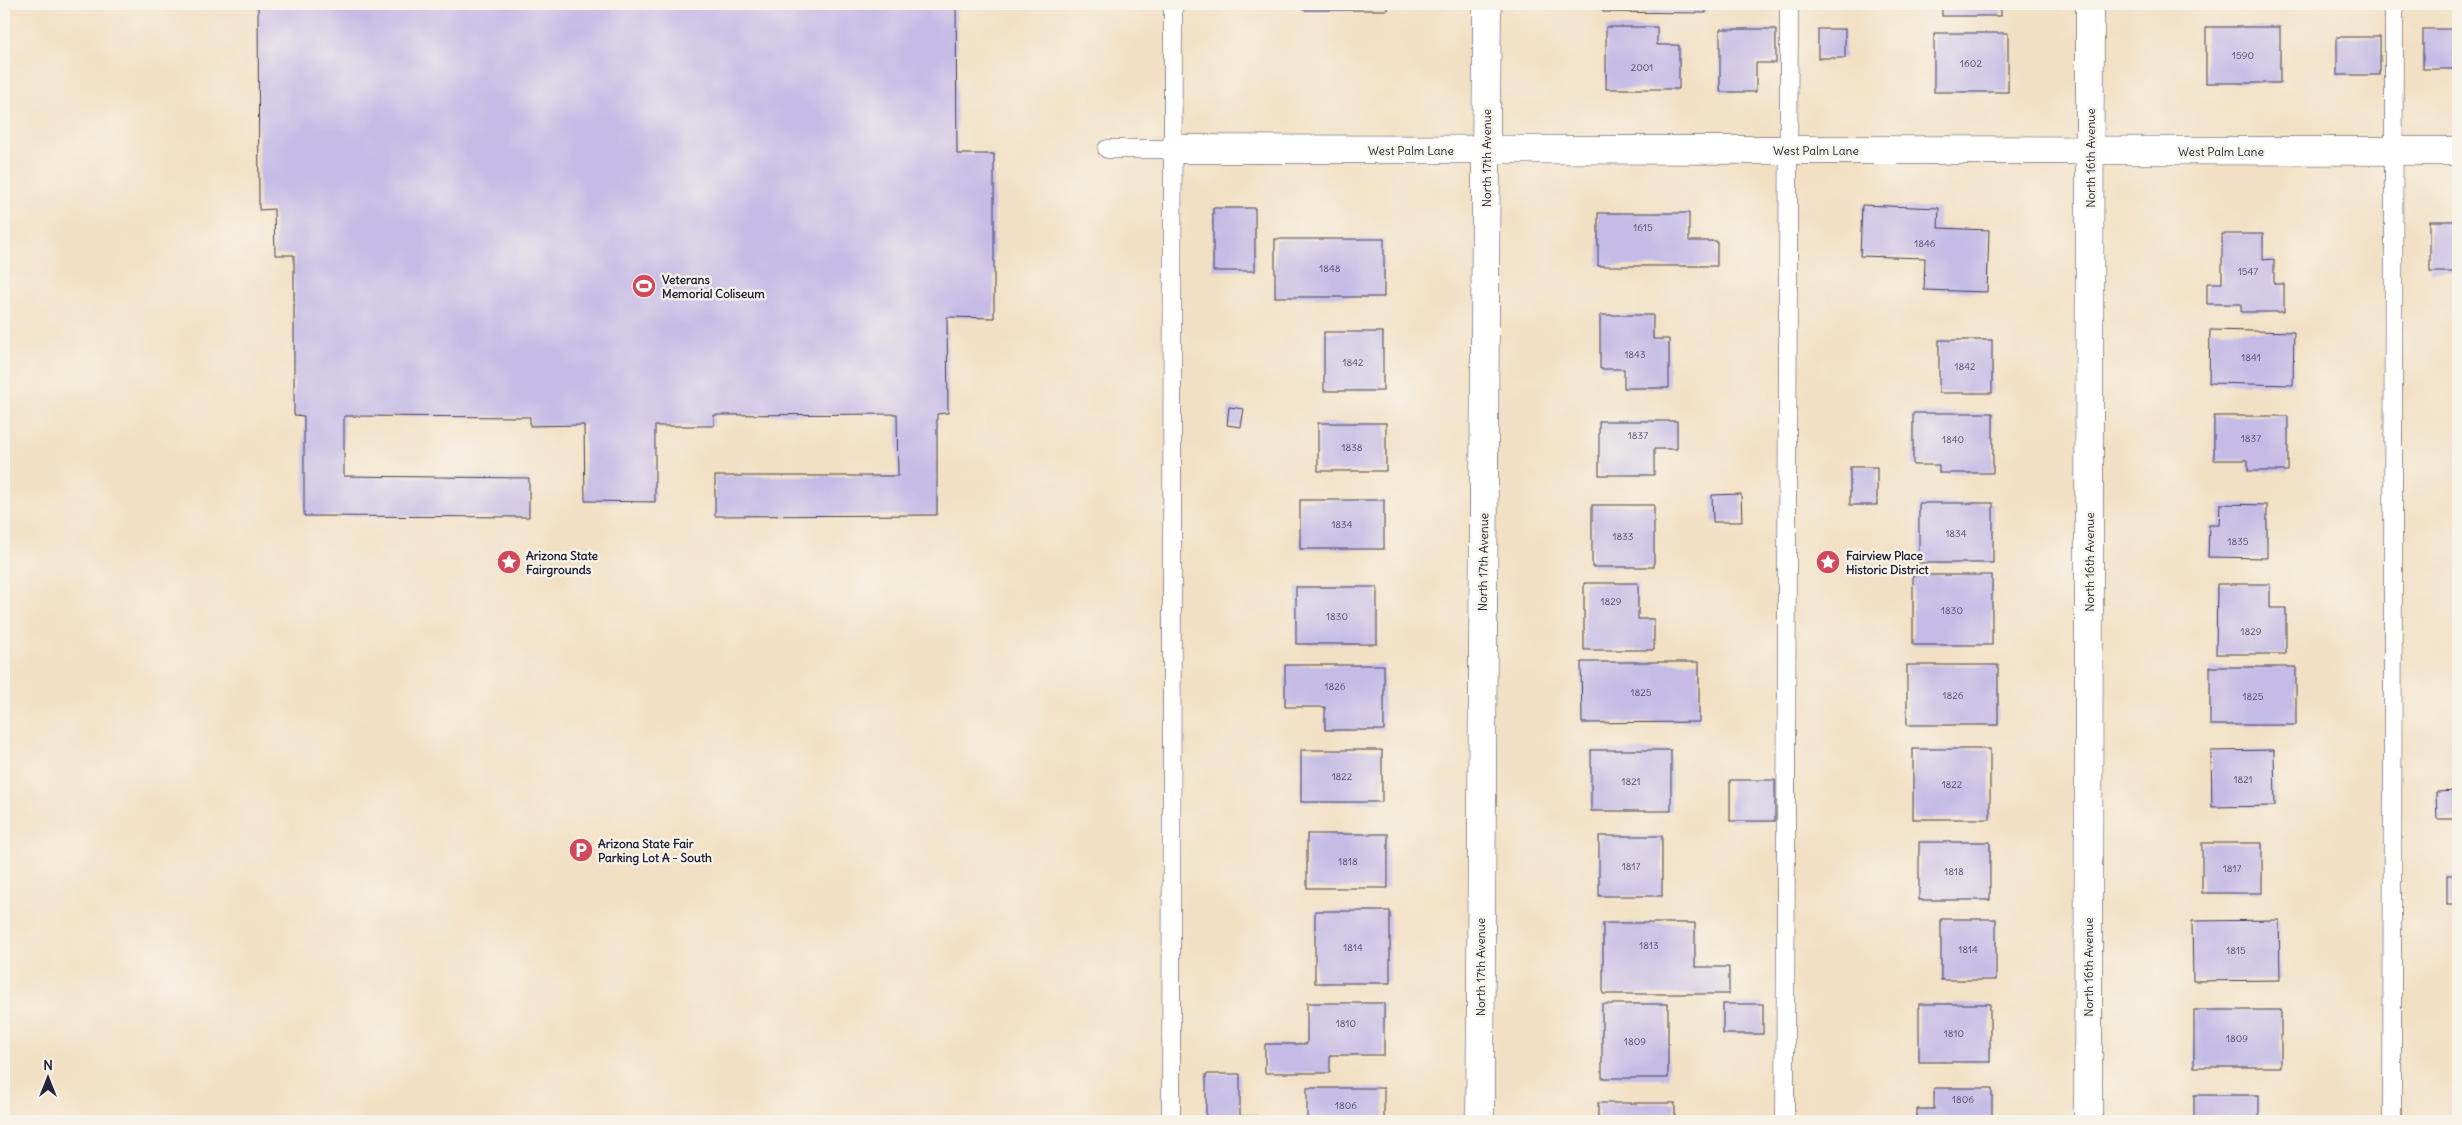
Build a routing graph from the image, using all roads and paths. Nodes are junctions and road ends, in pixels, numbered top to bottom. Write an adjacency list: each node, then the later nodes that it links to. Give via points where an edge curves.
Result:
1 (1173, 4): 7 (lane)
2 (1487, 4): 8 (street, North 17th Avenue)
3 (1789, 4): 9 (lane)
4 (2090, 4): 10 (street, North 16th Avenue)
5 (2394, 4): 11 (lane)
6 (1107, 149): 7 (lane)
7 (1173, 149): 8 (street, West Palm Lane); 13 (lane)
8 (1487, 150): 9 (street, West Palm Lane); 14 (street, North 17th Avenue)
9 (1788, 150): 10 (street, West Palm Lane); 15 (lane)
10 (2090, 150): 11 (street, West Palm Lane); 16 (street, North 16th Avenue)
11 (2393, 151): 12 (street, West Palm Lane); 17 (lane)
12 (2458, 151)
13 (1171, 1121)
14 (1480, 1121)
15 (1784, 1121)
16 (2088, 1121)
17 (2392, 1121)

